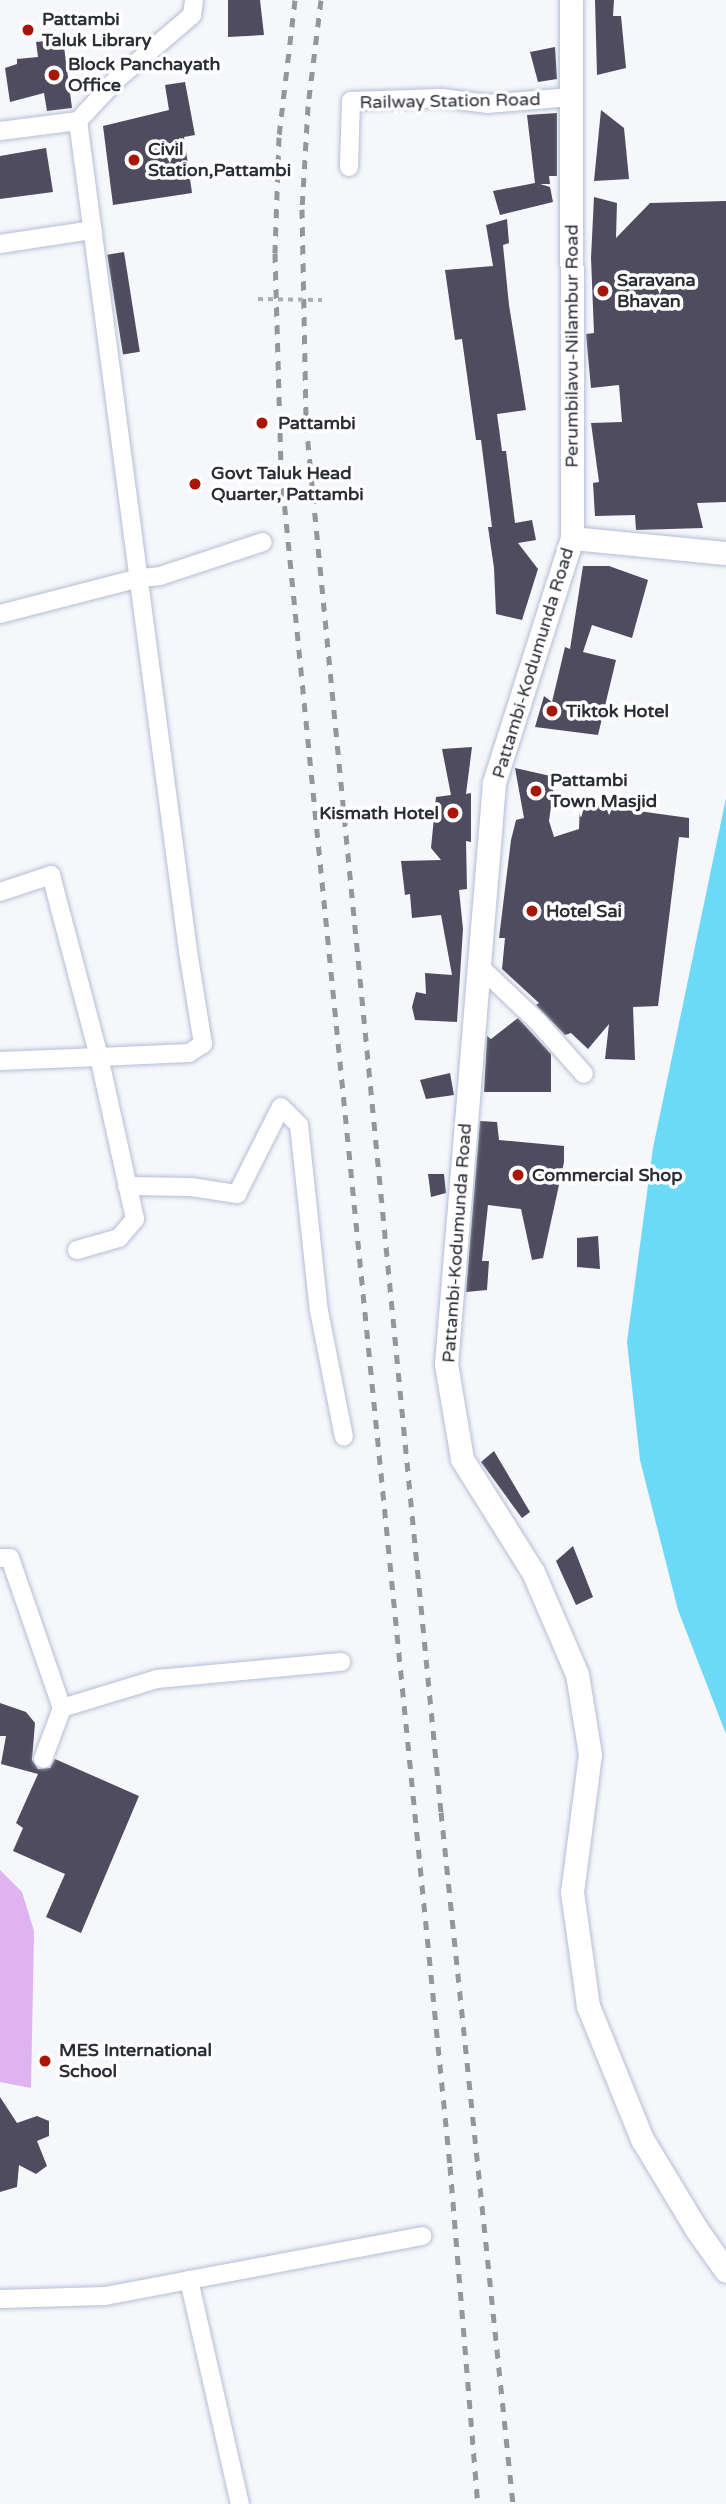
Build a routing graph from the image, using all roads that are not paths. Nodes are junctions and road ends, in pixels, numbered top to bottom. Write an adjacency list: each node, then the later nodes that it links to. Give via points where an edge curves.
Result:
1 (194, 0): 4 (street, via 192,15 116,80)
2 (571, 0): 3 (main road, Perumbilavu-Nilambur Road)
3 (571, 97): 6 (street, Railway Station Road, via 487,104 442,99 351,101); 9 (main road, Perumbilavu-Nilambur Road)
4 (78, 121): 5 (street); 7 (street)
5 (0, 131)
6 (349, 167)
7 (93, 230): 8 (street); 12 (street)
8 (0, 244)
9 (572, 538): 11 (main road); 15 (main road, Pattambi-Kodumunda Road, via 495,783)
10 (263, 542): 12 (street, via 160,576)
11 (726, 553)
12 (139, 578): 13 (street); 16 (street, via 204,1044 189,1053)
13 (0, 614)
14 (0, 892): 16 (street, via 51,875)
15 (479, 966): 18 (street, via 538,1021); 27 (main road, Pattambi-Kodumunda Road, via 446,1364 462,1459 533,1572 577,1674 590,1754 572,1892 588,2006 642,2139)
16 (99, 1057): 17 (street); 19 (street)
17 (0, 1061)
18 (584, 1074)
19 (127, 1186): 20 (street, via 135,1219 119,1238); 21 (street, via 191,1187 237,1194 281,1107 299,1125 318,1311)
20 (77, 1250)
21 (344, 1437)
22 (0, 1558): 24 (street, via 10,1558)
23 (341, 1662): 24 (street, via 157,1678)
24 (62, 1707): 25 (street)
25 (43, 1759)
26 (422, 2236): 28 (street)
27 (726, 2271)
28 (189, 2280): 29 (street, via 105,2296); 30 (street)
29 (0, 2299)
30 (240, 2504)

